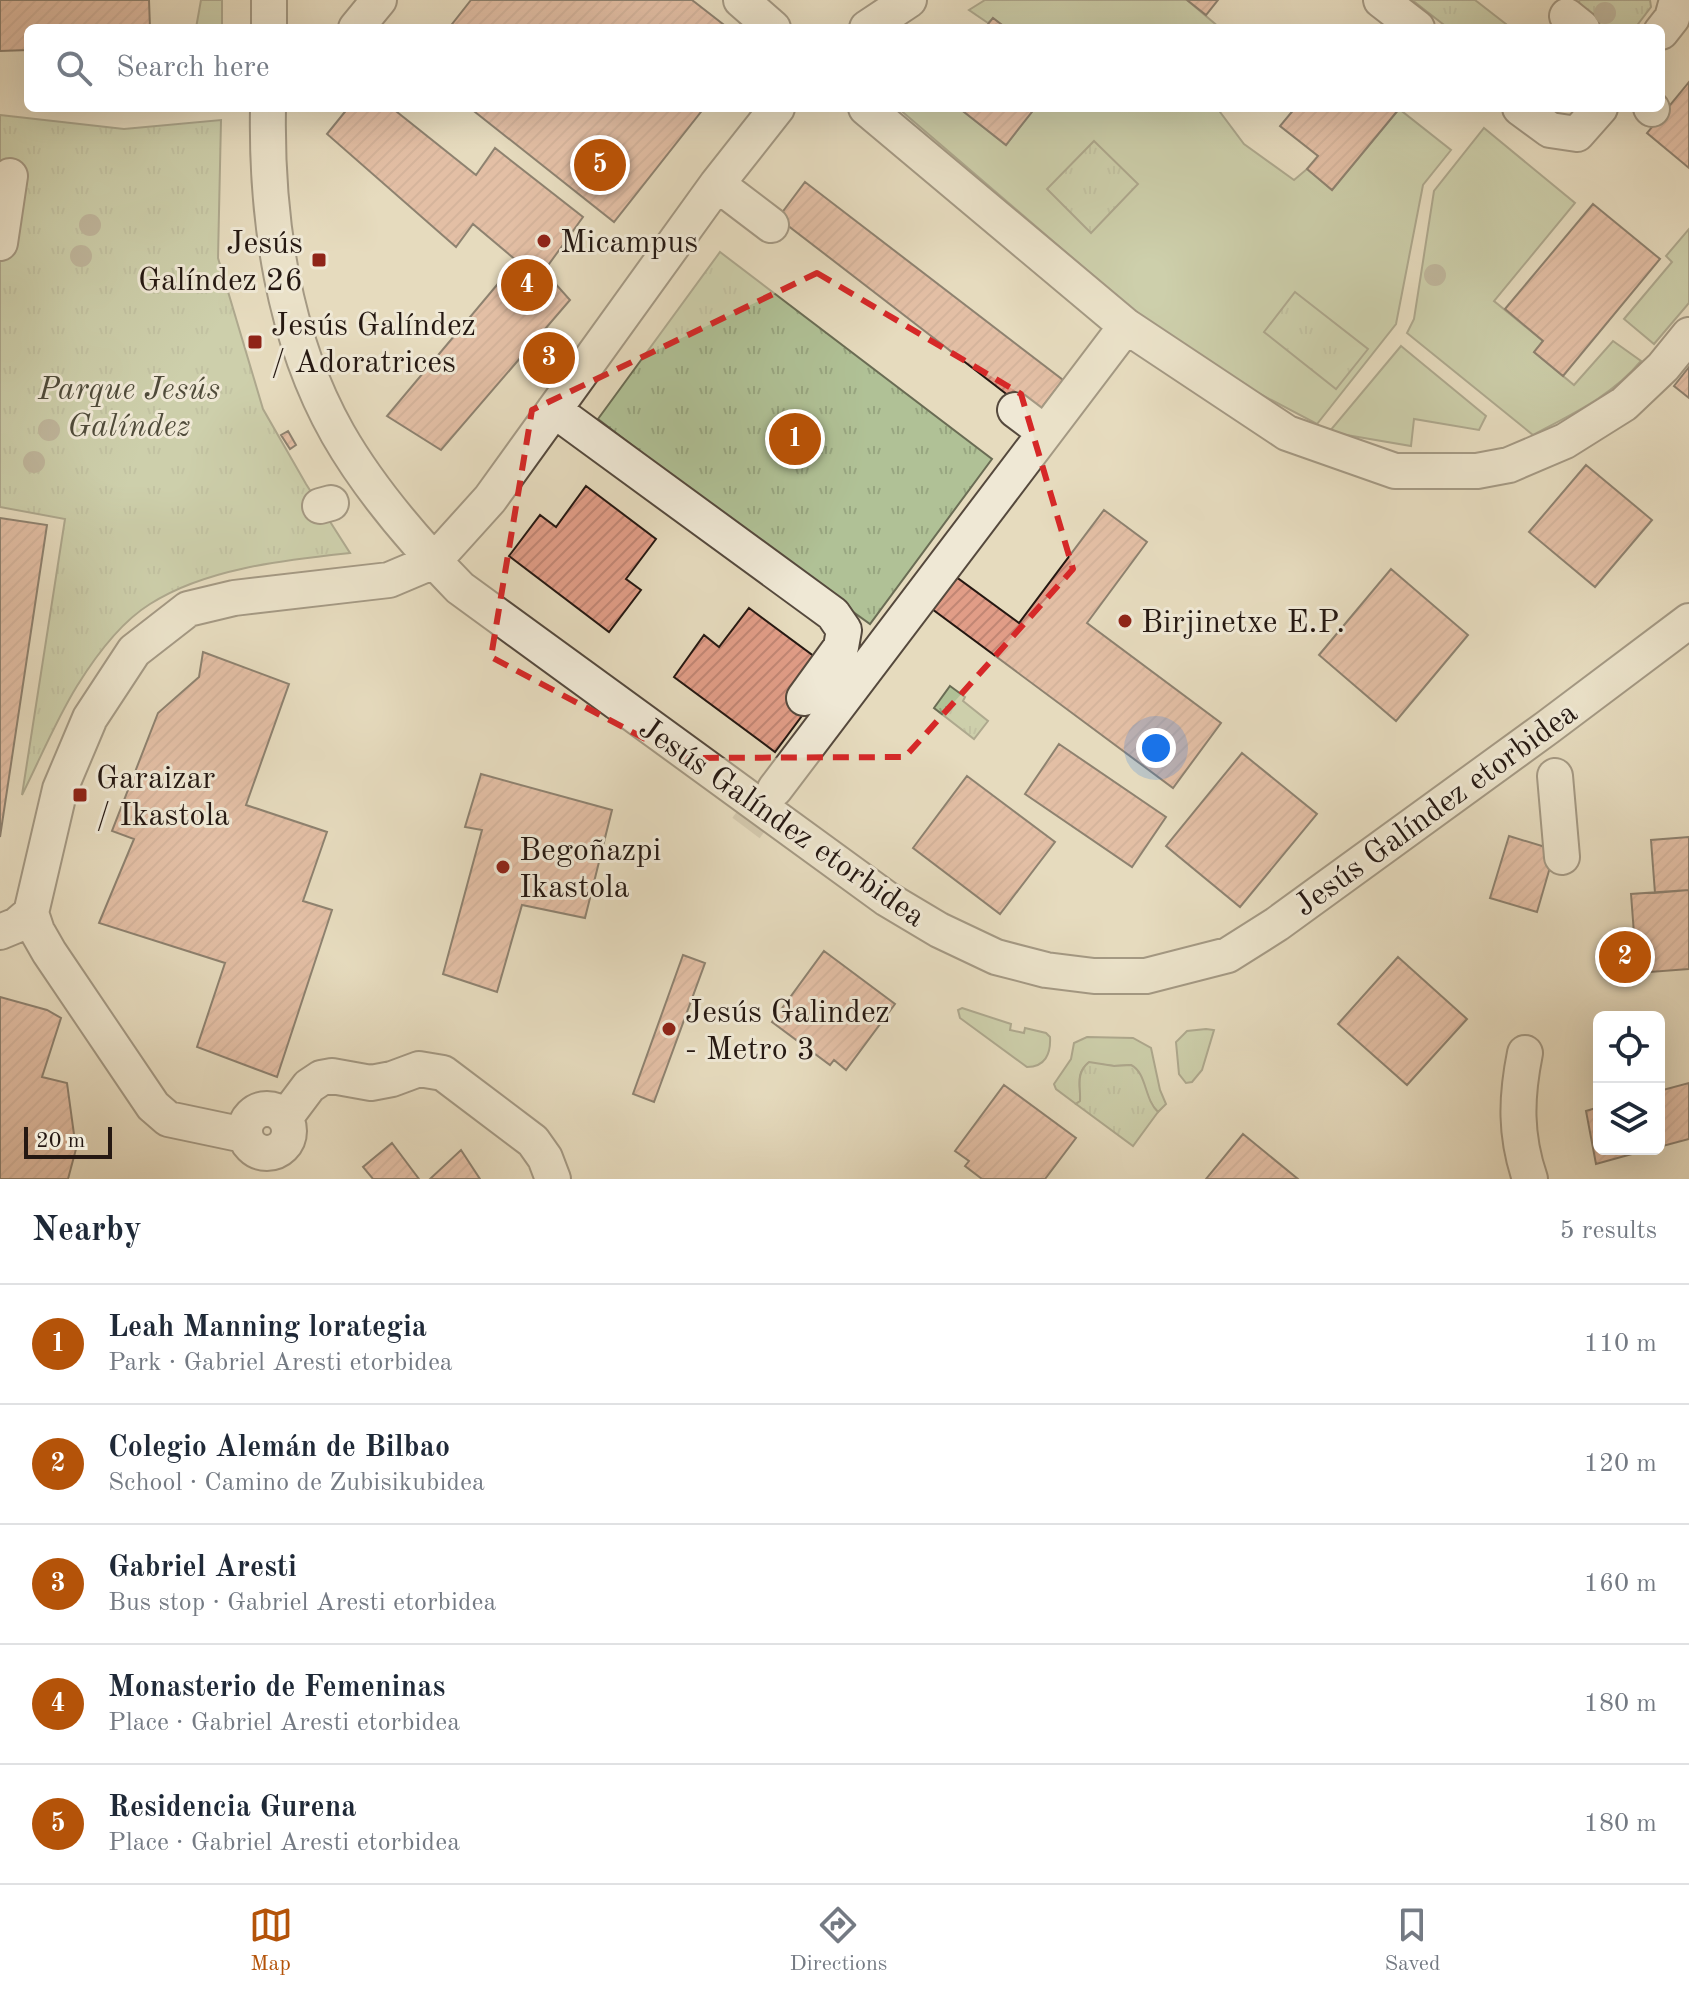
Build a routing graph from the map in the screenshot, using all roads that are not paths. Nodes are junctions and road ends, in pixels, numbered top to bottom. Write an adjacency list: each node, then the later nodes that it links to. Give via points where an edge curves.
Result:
1 (269, 0): 6 (street)
2 (379, 0): 7 (street)
3 (741, 0): 8 (street)
4 (909, 0): 9 (street)
5 (1677, 0): 10 (street)
6 (269, 24)
7 (359, 24)
8 (768, 24)
9 (873, 24)
10 (1665, 27)
11 (268, 112): 25 (street, Jesús Galíndez etorbidea, via 270,197 281,269 306,365 339,436 365,476)
12 (774, 112): 17 (street)
13 (871, 112): 20 (street)
14 (1525, 112): 15 (street, via 1550,130 1577,134)
15 (1596, 112)
16 (10, 176): 19 (street)
17 (717, 184): 18 (street); 22 (street)
18 (771, 225)
19 (0, 243)
20 (1126, 326): 21 (street, via 1287,433 1395,471 1477,471 1509,465 1565,441 1624,404); 24 (street)
21 (1689, 335)
22 (554, 410): 25 (street, via 490,499); 27 (street, via 833,614 844,630 841,647)
23 (1015, 410): 24 (street)
24 (1044, 432): 29 (street)
25 (434, 561): 26 (street, Jesús Galíndez etorbidea, via 460,588 887,899 996,957 1094,976 1146,976 1228,955); 31 (street, via 389,580 234,598 188,609 161,627 134,651 90,718 60,789)
26 (1689, 621)
27 (804, 698)
28 (1555, 776): 30 (street)
29 (775, 789)
30 (1562, 857)
31 (31, 913): 32 (street); 34 (street, via 49,952 153,1106 168,1119)
32 (0, 932)
33 (1525, 1053): 36 (street, via 1517,1112)
34 (261, 1155): 35 (street, via 248,1121 258,1111 273,1110 285,1118 321,1078 371,1083 419,1069 443,1073 533,1141)
35 (553, 1179)
36 (1530, 1179)

